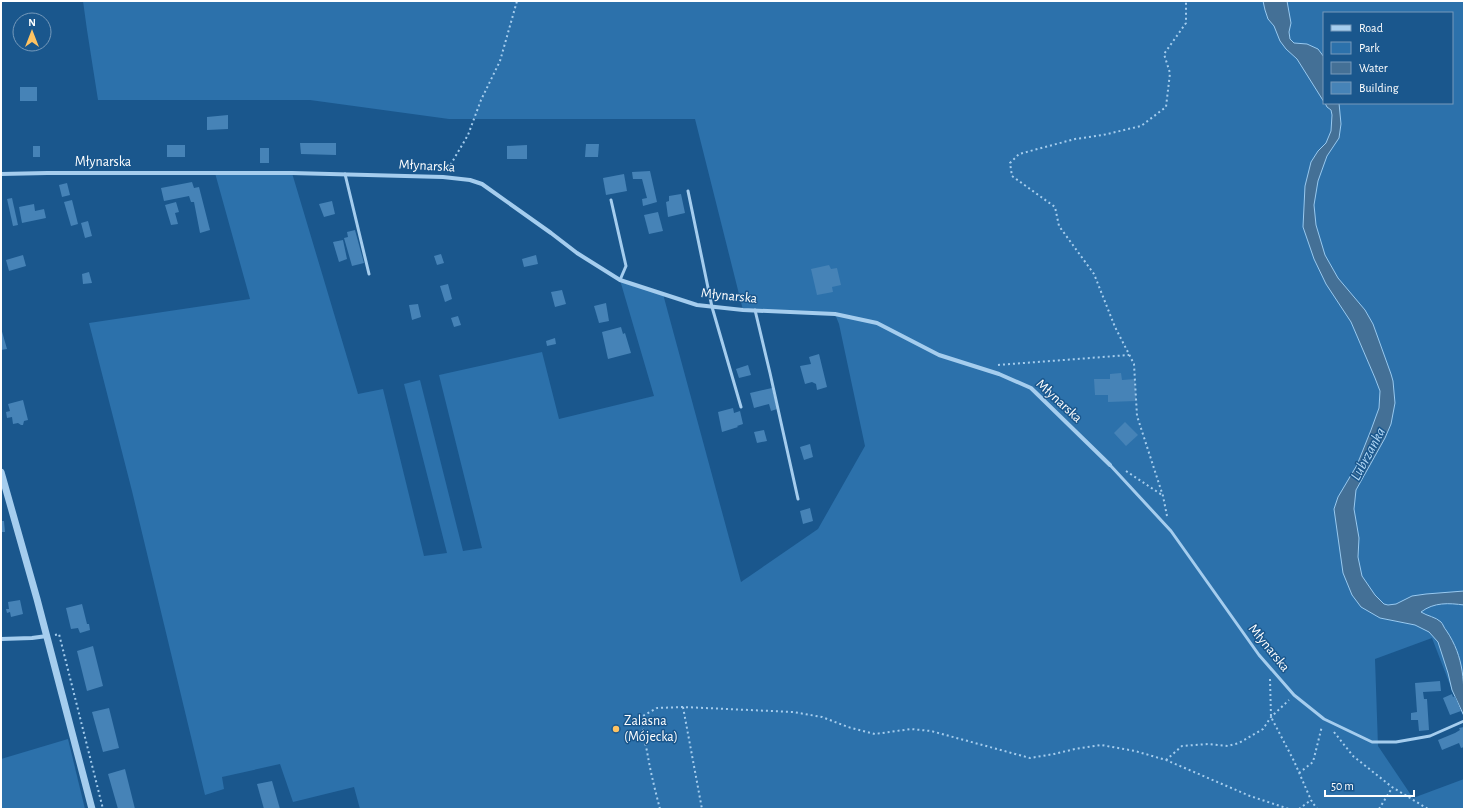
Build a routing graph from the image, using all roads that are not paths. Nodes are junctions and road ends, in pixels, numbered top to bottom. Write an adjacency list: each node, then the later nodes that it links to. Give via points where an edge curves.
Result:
1 (1, 174): 2 (street, Młynarska)
2 (345, 174): 5 (lane); 6 (street, Młynarska, via 443,177 482,184 577,253)
3 (688, 191): 7 (lane)
4 (611, 200): 6 (lane, via 626,266)
5 (369, 274)
6 (620, 280): 7 (street, Młynarska, via 697,305)
7 (712, 307): 8 (street, Młynarska); 9 (lane)
8 (755, 310): 10 (street, Młynarska, via 835,314 872,321 939,355 999,374 1032,388); 12 (lane)
9 (741, 407)
10 (1110, 466): 15 (lane, Młynarska, via 1171,531 1270,668 1294,695 1324,719 1372,742 1396,742 1430,736)
11 (1, 472): 13 (street)
12 (798, 499)
13 (46, 636): 14 (street); 16 (street)
14 (1, 639)
15 (1464, 721)
16 (92, 809)

